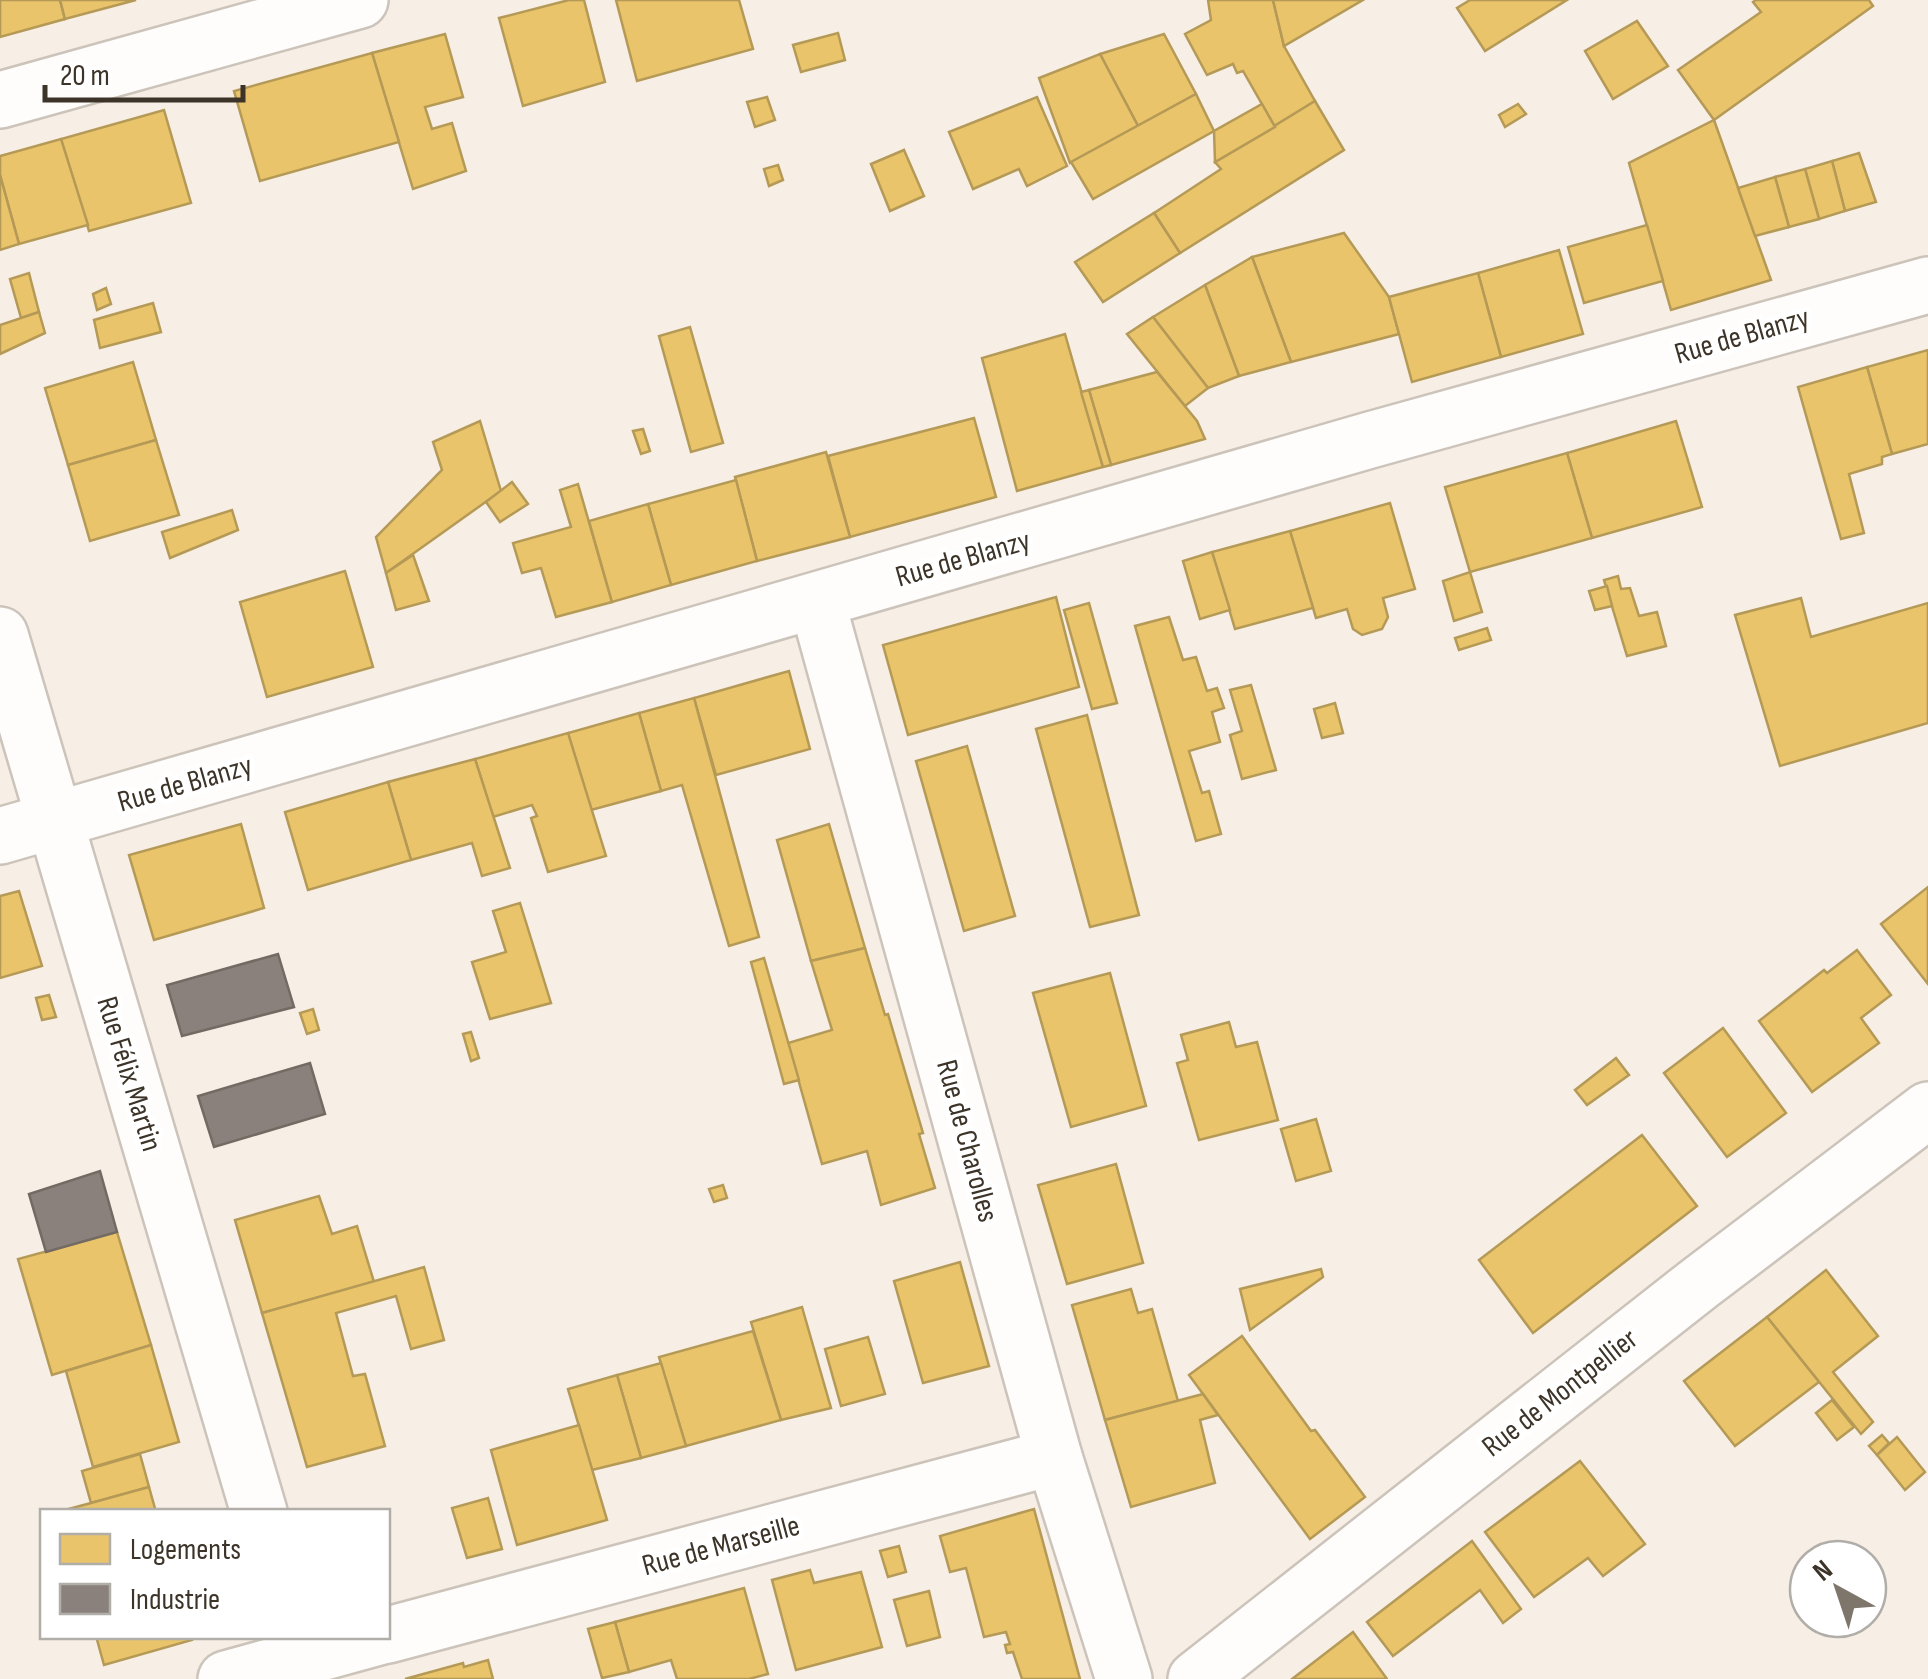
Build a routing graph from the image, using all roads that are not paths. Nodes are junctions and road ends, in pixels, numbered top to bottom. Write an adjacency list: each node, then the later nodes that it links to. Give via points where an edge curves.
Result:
1 (360, 0): 2 (street)
2 (0, 100)
3 (1928, 285): 4 (street, Rue de Blanzy)
4 (818, 602): 6 (street, Rue de Blanzy); 9 (street, Rue de Charolles)
5 (0, 635): 6 (street, Rue Félix Martin)
6 (54, 822): 7 (street, Rue de Blanzy); 10 (street, Rue Félix Martin)
7 (0, 836)
8 (1928, 1110): 16 (street, Rue de Montpellier)
9 (1054, 1457): 11 (street, Rue de Marseille); 15 (street, Rue de Charolles)
10 (258, 1509)
11 (390, 1635)
12 (374, 1639): 13 (street, Rue de Marseille)
13 (302, 1658): 14 (street, Rue de Marseille)
14 (226, 1679)
15 (1124, 1679)
16 (1196, 1679)

